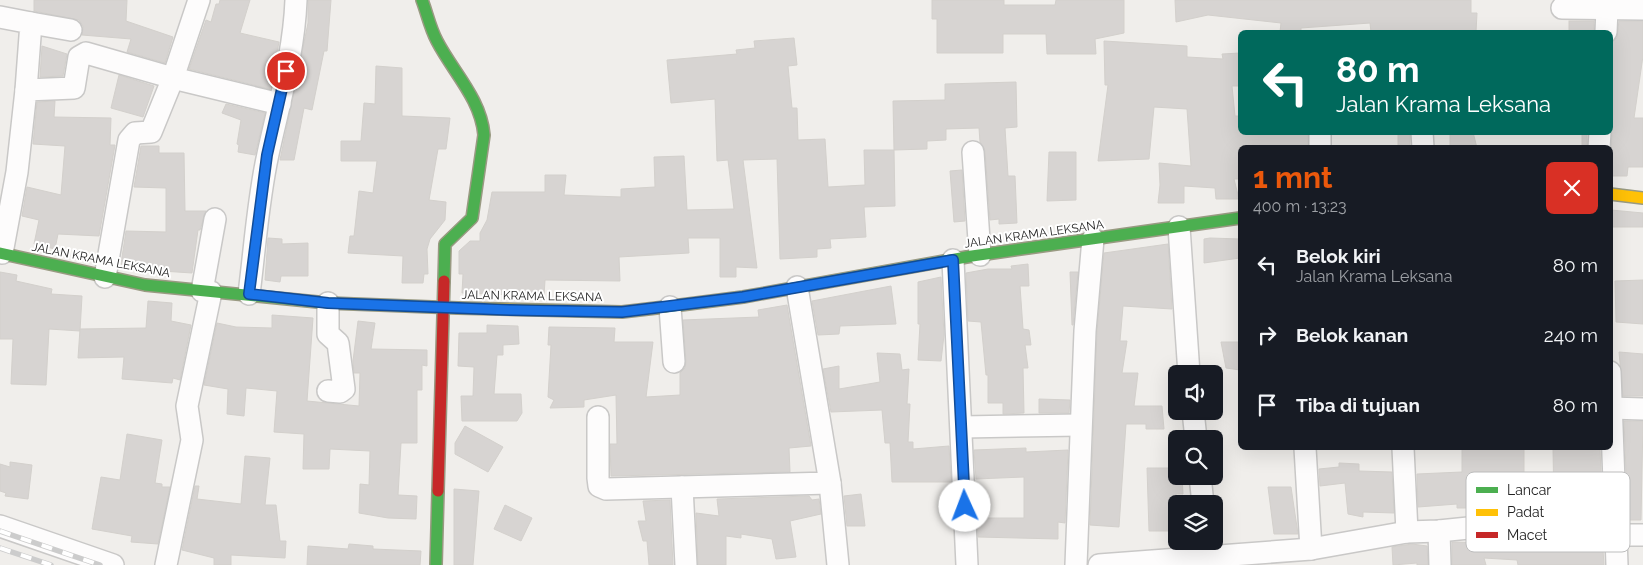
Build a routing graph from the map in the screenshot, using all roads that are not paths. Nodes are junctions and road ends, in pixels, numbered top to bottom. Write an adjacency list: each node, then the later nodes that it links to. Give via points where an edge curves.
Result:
1 (200, 0): 11 (street)
2 (296, 0): 13 (street, via 293,37)
3 (422, 0): 30 (street, via 436,40 479,112 484,135 472,218 464,229 444,241)
4 (1562, 8): 5 (street)
5 (1607, 9): 6 (street); 10 (street)
6 (1643, 9)
7 (0, 17): 8 (street)
8 (31, 23): 9 (street); 12 (street)
9 (71, 30)
10 (1606, 30)
11 (173, 78): 12 (street, via 86,53 79,57 74,88); 13 (street); 24 (street, via 151,132 135,133 129,140)
12 (26, 90): 21 (street, via 17,172)
13 (280, 104): 27 (street, via 267,155)
14 (973, 152): 22 (street)
15 (1613, 194): 16 (street)
16 (1643, 198)
17 (1238, 218): 19 (street, JALAN KRAMA LEKSANA)
18 (215, 220): 26 (street)
19 (1179, 227): 20 (street, JALAN KRAMA LEKSANA); 32 (street)
20 (1093, 239): 22 (street, JALAN KRAMA LEKSANA); 37 (street)
21 (1, 253): 24 (street, JALAN KRAMA LEKSANA)
22 (980, 255): 23 (street, JALAN KRAMA LEKSANA)
23 (953, 260): 25 (street, JALAN KRAMA LEKSANA); 38 (street)
24 (106, 277): 26 (street, JALAN KRAMA LEKSANA)
25 (797, 287): 29 (street, JALAN KRAMA LEKSANA); 43 (street)
26 (207, 292): 27 (street, JALAN KRAMA LEKSANA); 55 (street, via 189,393 192,440)
27 (249, 294): 28 (street, JALAN KRAMA LEKSANA)
28 (328, 303): 30 (street, JALAN KRAMA LEKSANA); 33 (street, via 327,331 338,342 344,389)
29 (670, 307): 30 (street, JALAN KRAMA LEKSANA, via 622,312); 31 (street)
30 (444, 309): 56 (street)
31 (674, 362)
32 (1188, 365)
33 (328, 391)
34 (1613, 408): 35 (street)
35 (1643, 409)
36 (598, 417): 44 (street, via 599,486 606,490)
37 (1080, 425): 38 (street); 60 (street)
38 (962, 427): 59 (street)
39 (1305, 450): 51 (street)
40 (1403, 450): 48 (street)
41 (1612, 450): 42 (street)
42 (1613, 472)
43 (830, 483): 44 (street); 58 (street)
44 (682, 488): 57 (street)
45 (0, 526): 54 (street)
46 (1466, 528): 47 (street)
47 (1439, 531): 48 (street); 62 (street)
48 (1407, 532): 51 (street)
49 (1630, 535): 50 (street)
50 (1643, 535)
51 (1311, 548): 53 (street)
52 (1617, 552): 63 (street)
53 (1209, 554): 61 (street)
54 (113, 565)
55 (166, 565)
56 (436, 565)
57 (686, 565)
58 (838, 565)
59 (967, 565)
60 (1076, 565)
61 (1099, 565)
62 (1440, 565)
63 (1617, 565)

